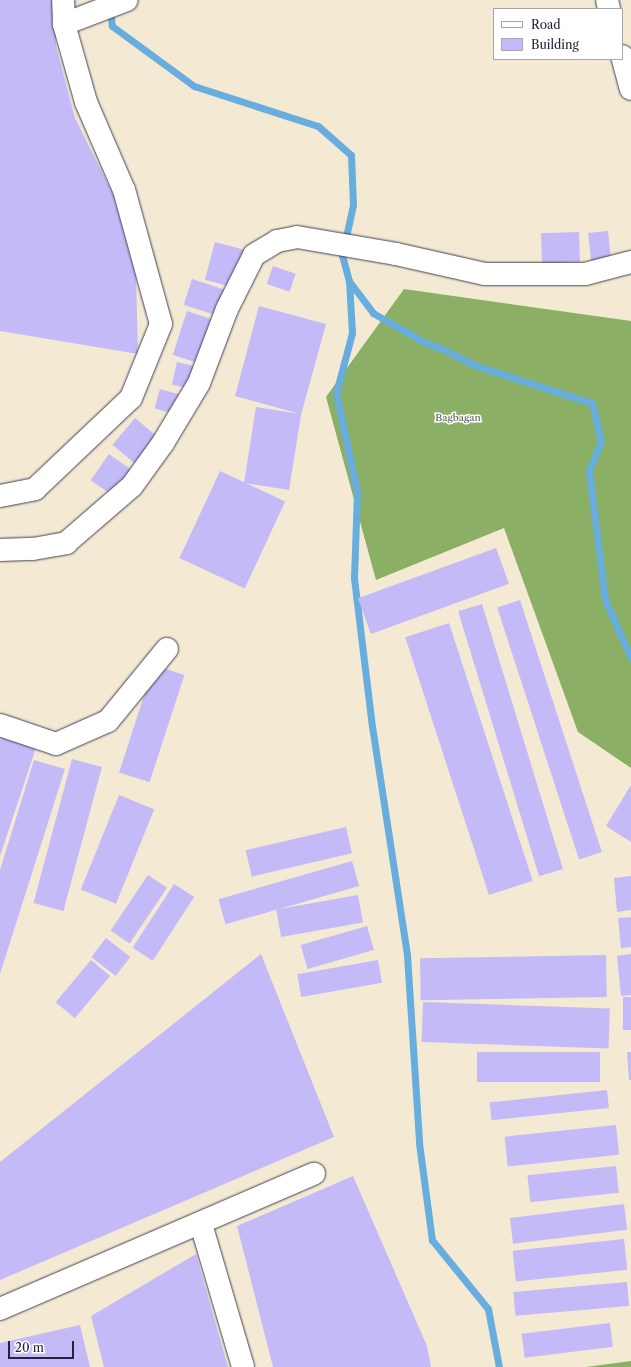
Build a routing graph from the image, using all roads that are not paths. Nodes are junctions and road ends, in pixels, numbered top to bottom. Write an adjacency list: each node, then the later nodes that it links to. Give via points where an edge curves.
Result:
1 (63, 0): 3 (street)
2 (125, 1): 3 (street)
3 (73, 20): 7 (street, via 86,102 124,190 161,324 130,398 35,489)
4 (623, 60): 5 (street)
5 (631, 89)
6 (631, 262): 8 (street, via 585,274 485,274 396,254 297,237 278,241 254,255 227,309 199,383 163,444 132,486 66,543 33,550)
7 (0, 496)
8 (0, 550)
9 (167, 649): 10 (street, via 108,721 56,744)
10 (0, 725)
11 (314, 1174): 12 (street)
12 (200, 1224): 13 (street); 14 (street)
13 (0, 1309)
14 (243, 1367)

